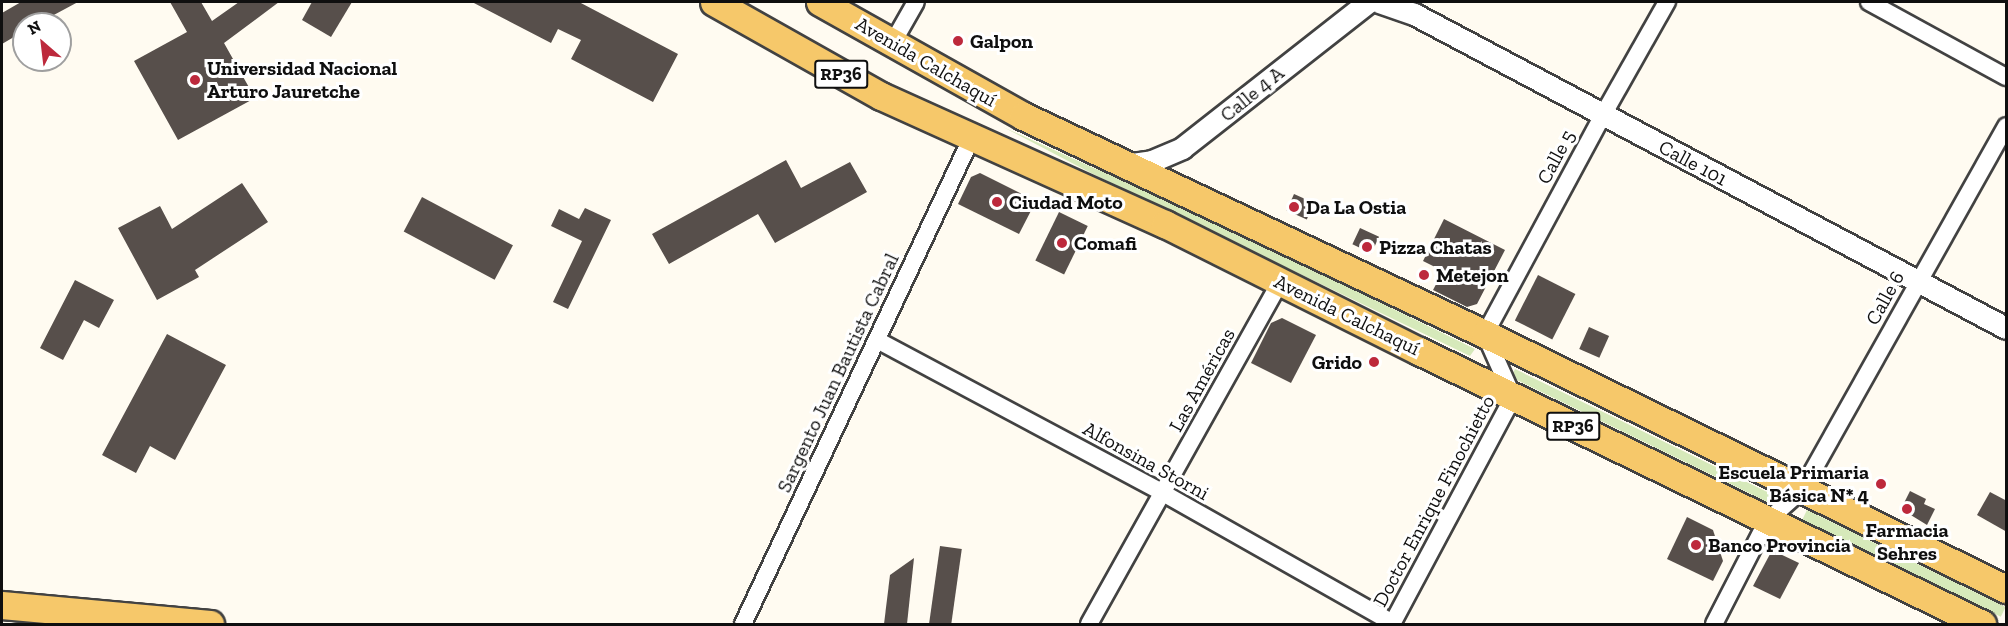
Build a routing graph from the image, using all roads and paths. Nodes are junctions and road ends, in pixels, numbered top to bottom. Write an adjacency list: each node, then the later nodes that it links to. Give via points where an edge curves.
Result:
1 (714, 2): 13 (main road, Avenida Calchaquí / RP36, via 881,96)
2 (820, 2): 8 (main road, Avenida Calchaquí / RP36)
3 (916, 2): 8 (street)
4 (1368, 2): 14 (street, Calle 4 A, via 1182,148 1152,161)
5 (1379, 2): 10 (street, Calle 101, via 1414,14)
6 (1667, 2): 10 (street, Calle 5)
7 (1869, 2): 9 (street)
8 (892, 44): 11 (main road, Avenida Calchaquí / RP36)
9 (2007, 77)
10 (1603, 115): 16 (street, Calle 101); 18 (street, Calle 5)
11 (1023, 116): 13 (main road, via 987,117); 14 (main road, Avenida Calchaquí / RP36)
12 (2007, 126): 16 (street, Calle 6)
13 (971, 139): 15 (main road, Avenida Calchaquí / RP36, via 1165,224); 19 (street, Sargento Juan Bautista Cabral)
14 (1125, 165): 18 (main road, Avenida Calchaquí / RP36)
15 (1280, 282): 20 (main road, Avenida Calchaquí / RP36); 22 (street, Las Américas)
16 (1918, 283): 17 (street, Calle 101); 21 (street, Calle 6)
17 (2007, 328)
18 (1485, 334): 20 (street); 21 (main road, Avenida Calchaquí / RP36)
19 (877, 340): 22 (street, Alfonsina Storni); 28 (street, Sargento Juan Bautista Cabral)
20 (1513, 397): 23 (main road, Avenida Calchaquí / RP36); 30 (street, Doctor Enrique Finochietto)
21 (1802, 490): 23 (street, Calle 6); 24 (main road, Avenida Calchaquí / RP36)
22 (1163, 494): 29 (street, Las Américas); 30 (street, Alfonsina Storni)
23 (1767, 521): 31 (street); 32 (main road, Avenida Calchaquí / RP36)
24 (2007, 589)
25 (2, 605): 26 (main road)
26 (172, 623): 27 (main road)
27 (210, 624)
28 (743, 624)
29 (1089, 624)
30 (1393, 624)
31 (1714, 624)
32 (1982, 624)

